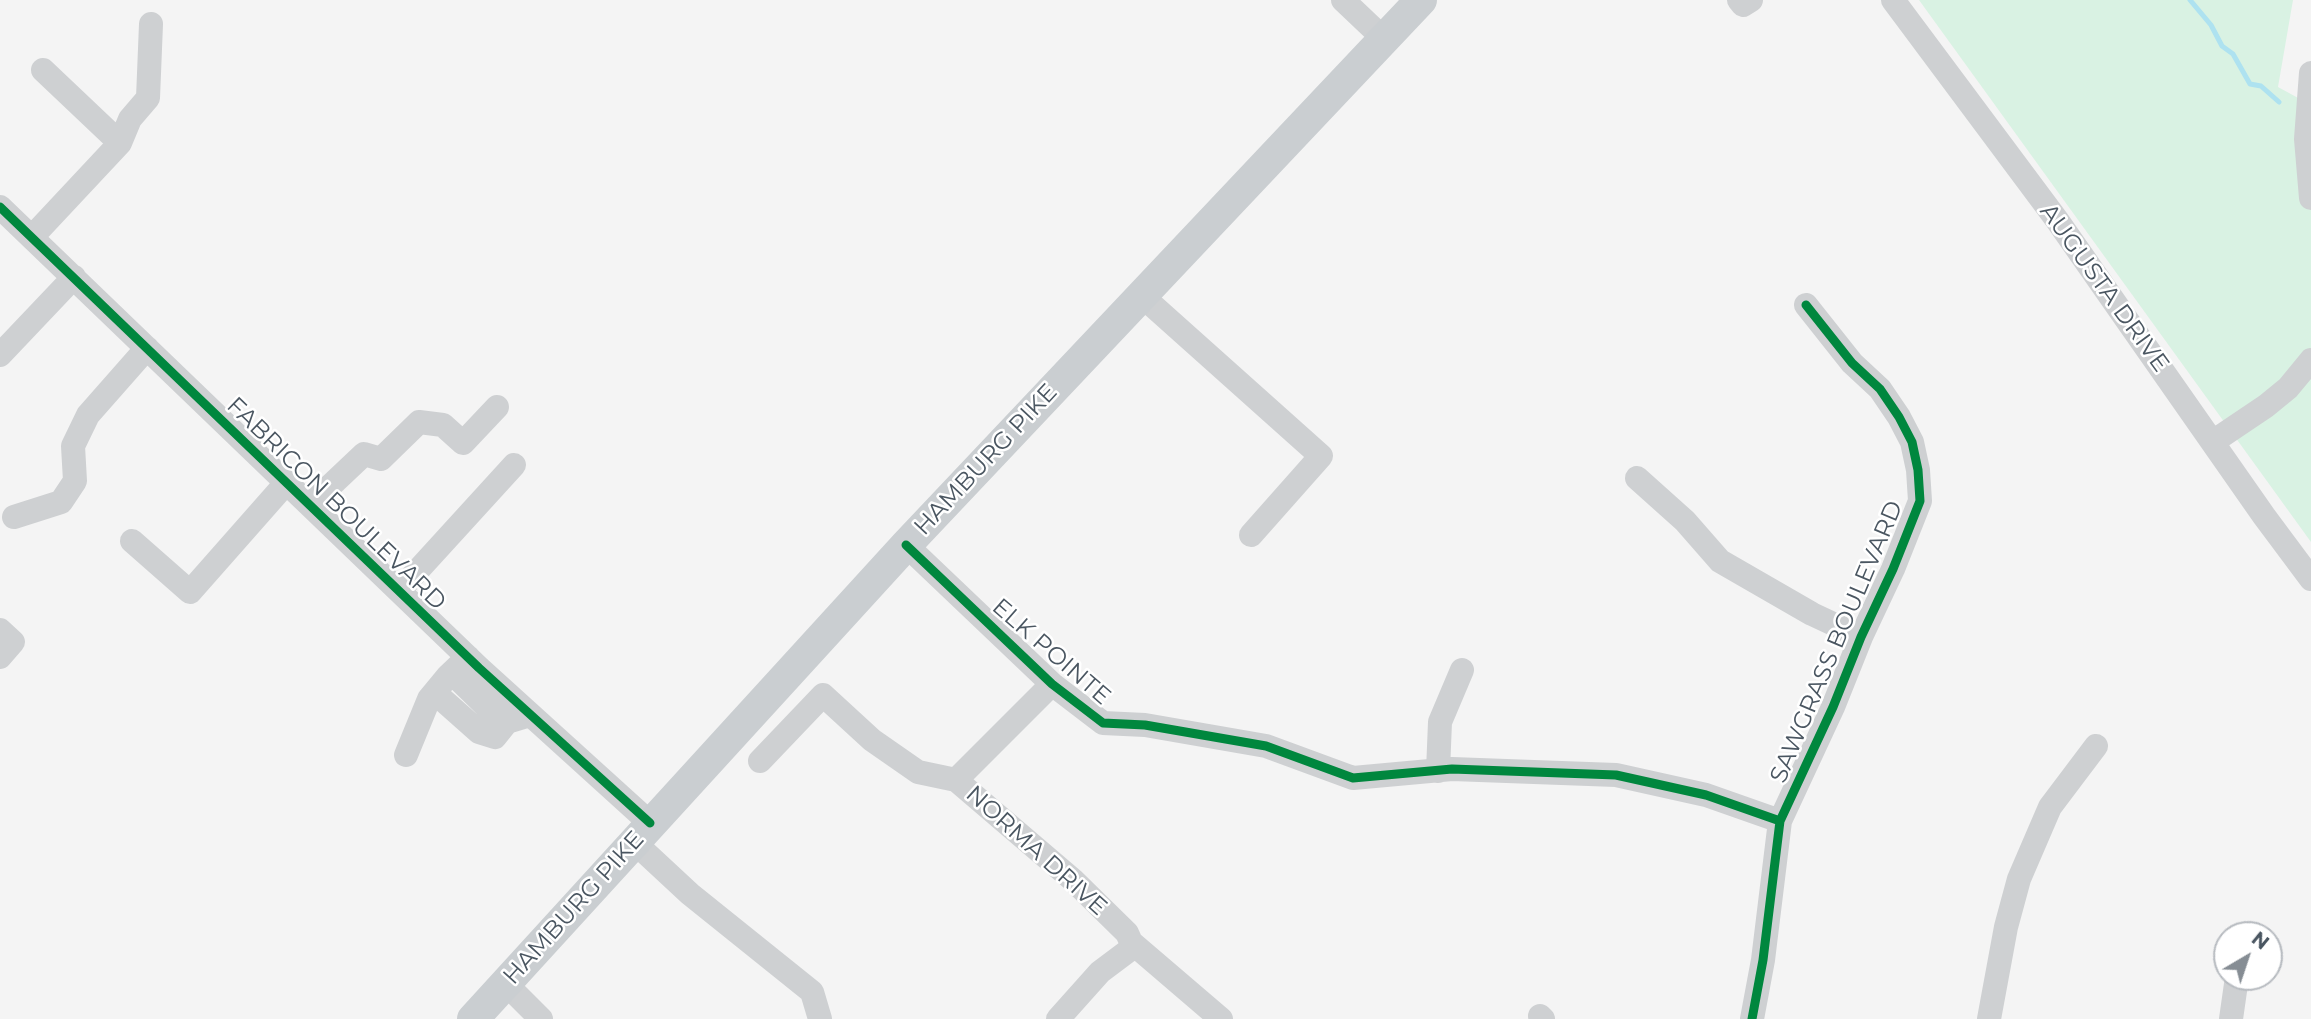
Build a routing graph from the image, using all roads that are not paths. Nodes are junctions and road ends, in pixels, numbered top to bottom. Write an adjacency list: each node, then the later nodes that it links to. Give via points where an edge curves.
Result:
1 (1343, 0): 7 (street)
2 (1420, 0): 7 (main road, HAMBURG PIKE)
3 (1739, 0): 4 (street, via 1743,5)
4 (1751, 0)
5 (1893, 0): 21 (street, AUGUSTA DRIVE)
6 (151, 24): 10 (street, via 148,98 130,119)
7 (1383, 38): 15 (main road, HAMBURG PIKE)
8 (43, 70): 10 (street)
9 (2311, 73): 11 (street, via 2306,139)
10 (120, 143): 13 (street)
11 (2311, 198)
12 (0, 208): 13 (street, FABRICON BOULEVARD)
13 (32, 237): 14 (street, FABRICON BOULEVARD)
14 (74, 277): 17 (street, FABRICON BOULEVARD); 18 (street)
15 (1142, 296): 27 (street, via 1321,456); 29 (main road, HAMBURG PIKE)
16 (1806, 305): 33 (street, SAWGRASS BOULEVARD, via 1899,417 1912,442 1918,470 1920,501)
17 (148, 348): 24 (street, FABRICON BOULEVARD); 26 (street, via 88,415 73,446 75,481 61,502)
18 (0, 355)
19 (2311, 360): 21 (street, via 2288,388)
20 (497, 407): 25 (street, via 463,443 443,425 419,422 381,459 364,454)
21 (2214, 441): 30 (street, AUGUSTA DRIVE)
22 (514, 465): 31 (street)
23 (1637, 478): 33 (street, via 1685,521 1720,561)
24 (287, 482): 25 (street, FABRICON BOULEVARD); 28 (street, via 190,592)
25 (310, 505): 31 (street, FABRICON BOULEVARD)
26 (14, 517)
27 (1251, 534)
28 (132, 541)
29 (906, 545): 37 (street, ELK POINTE); 46 (main road, HAMBURG PIKE)
30 (2311, 579)
31 (399, 591): 35 (street, FABRICON BOULEVARD)
32 (0, 630): 34 (street, via 13,642)
33 (1860, 637): 45 (street, SAWGRASS BOULEVARD)
34 (0, 657)
35 (460, 665): 38 (street); 39 (street, FABRICON BOULEVARD)
36 (1462, 670): 43 (street, via 1440,722)
37 (1052, 684): 43 (street, ELK POINTE, via 1103,723 1145,725 1266,746 1353,778); 44 (street, NORMA DRIVE)
38 (435, 693): 39 (street, via 478,732 495,737); 41 (street)
39 (518, 718): 46 (street, FABRICON BOULEVARD)
40 (2096, 746): 56 (street, via 2050,807 2019,879)
41 (406, 755)
42 (760, 761): 44 (street, via 823,695 872,740 918,772)
43 (1438, 771): 45 (street, ELK POINTE, via 1616,775 1706,795)
44 (956, 780): 47 (street, NORMA DRIVE, via 1073,880)
45 (1780, 821): 55 (street, SAWGRASS BOULEVARD)
46 (642, 833): 48 (main road, HAMBURG PIKE); 52 (street, FABRICON BOULEVARD, via 690,894 812,992)
47 (1131, 942): 53 (street, via 1132,948 1100,972); 54 (street, NORMA DRIVE)
48 (506, 985): 50 (main road, HAMBURG PIKE); 51 (street)
49 (2236, 991): 57 (street)
50 (474, 1019)
51 (541, 1019)
52 (820, 1019)
53 (1058, 1019)
54 (1221, 1019)
55 (1752, 1019)
56 (1989, 1019)
57 (2231, 1019)

